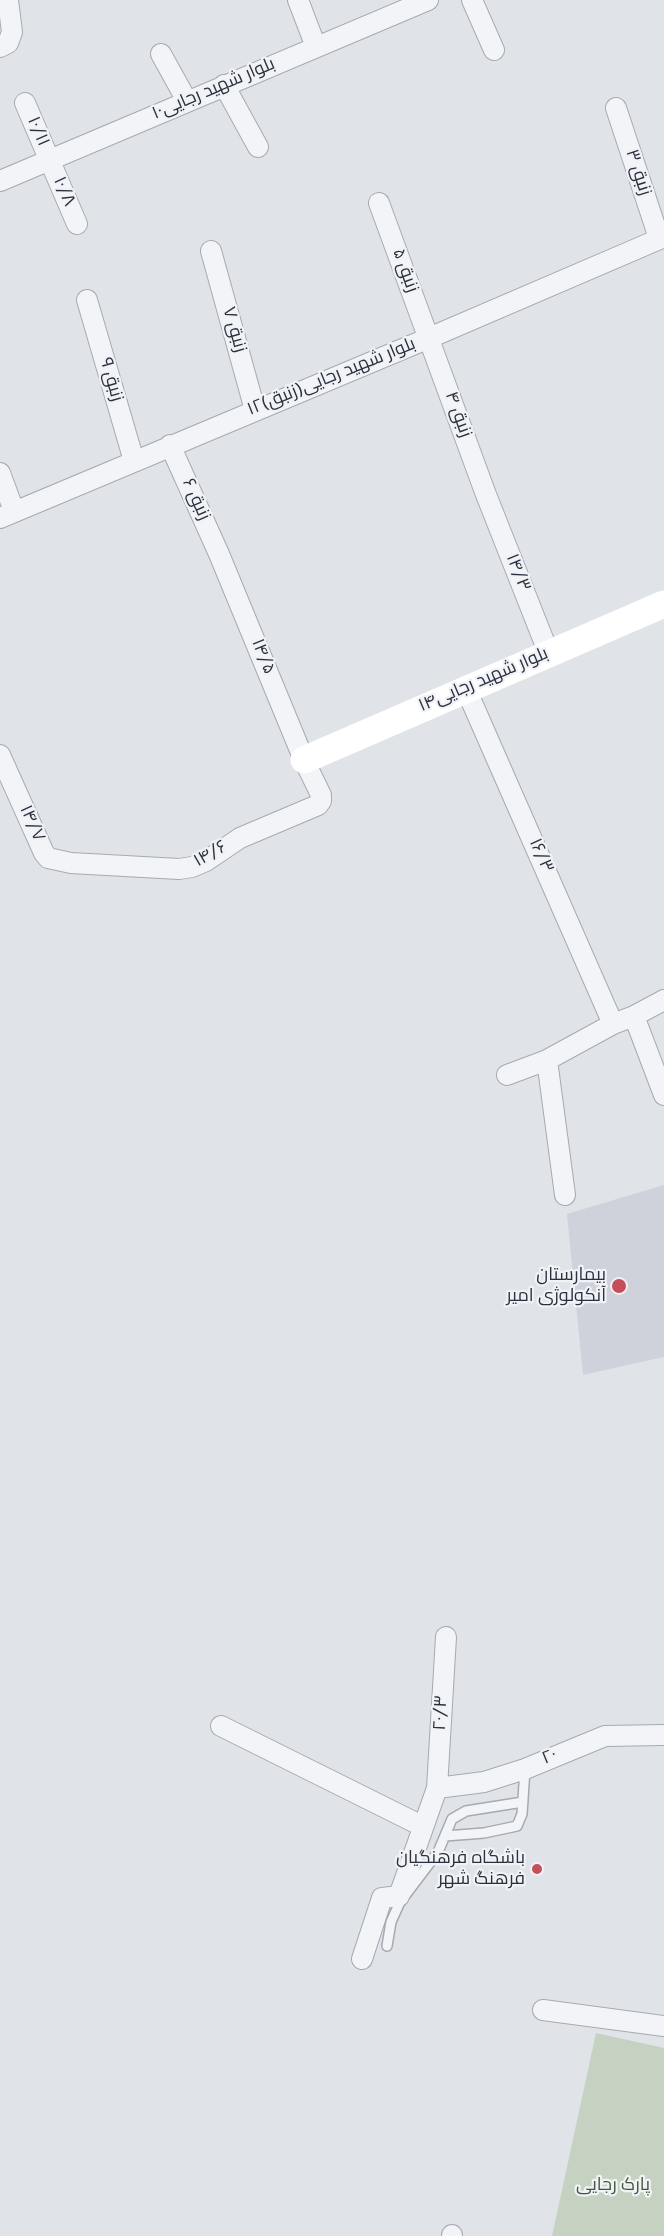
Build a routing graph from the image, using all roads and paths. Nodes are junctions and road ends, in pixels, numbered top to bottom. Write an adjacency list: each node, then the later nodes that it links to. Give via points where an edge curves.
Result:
1 (8, 0): 5 (street, via 12,32 8,42)
2 (298, 0): 6 (street)
3 (428, 0): 6 (street, بلوار شهید رجایی۱۰)
4 (472, 0): 7 (street)
5 (0, 46)
6 (316, 47): 9 (street, بلوار شهید رجایی۱۰)
7 (494, 50)
8 (161, 54): 10 (street)
9 (224, 85): 10 (street, بلوار شهید رجایی۱۰); 13 (street)
10 (187, 101): 14 (street, بلوار شهید رجایی۱۰)
11 (25, 103): 14 (street, ۱۰/۱۱)
12 (616, 108): 18 (street, زنبق ۳)
13 (258, 147)
14 (49, 160): 15 (street, بلوار شهید رجایی۱۰); 17 (street, ۱۰/۸)
15 (0, 181)
16 (380, 203): 21 (street, زنبق ۵)
17 (77, 224)
18 (661, 238): 21 (street, ۱۲بلوار شهید رجایی(زنبق))
19 (210, 251): 22 (street, زنبق ۷)
20 (87, 300): 24 (street, زنبق ۹)
21 (429, 338): 22 (street, ۱۲بلوار شهید رجایی(زنبق)); 26 (street, زنبق ۴)
22 (255, 410): 23 (street, ۱۲بلوار شهید رجایی(زنبق))
23 (170, 446): 24 (street, ۱۲بلوار شهید رجایی(زنبق)); 28 (street, زنبق ۶)
24 (134, 461): 27 (street, ۱۲بلوار شهید رجایی(زنبق))
25 (0, 473): 27 (street)
26 (485, 492): 30 (street, ۱۴/۳)
27 (7, 515)
28 (219, 554): 33 (street, ۱۴/۵)
29 (664, 604): 30 (street, بلوار شهید رجایی۱۴)
30 (549, 654): 31 (street, بلوار شهید رجایی۱۴)
31 (466, 689): 33 (street, بلوار شهید رجایی۱۴); 37 (street, ۱۶/۳)
32 (0, 755): 34 (street, ۱۴/۷)
33 (304, 760): 34 (street, ۱۴/۶, via 321,795 318,806 240,838 192,867 103,866)
34 (48, 858)
35 (664, 1000): 36 (street)
36 (634, 1016): 37 (street); 40 (street)
37 (614, 1024): 38 (street)
38 (547, 1060): 39 (street); 41 (street)
39 (507, 1075)
40 (664, 1095)
41 (565, 1195)
42 (446, 1637): 46 (street, ۲۰/۳)
43 (221, 1726): 48 (street)
44 (664, 1735): 45 (street, ۲۰, via 605,1736)
45 (525, 1768): 46 (street, ۲۰, via 484,1782); 47 (lane)
46 (437, 1788): 48 (street, ۲۰/۳)
47 (523, 1802): 49 (lane, via 457,1815); 49 (lane, via 519,1822 511,1829)
48 (422, 1826): 51 (street, ۲۰/۳, via 399,1896 382,1898)
49 (445, 1836): 50 (lane, via 438,1852 400,1902)
50 (387, 1946)
51 (362, 1959)
52 (543, 2010): 53 (street)
53 (664, 2026)

